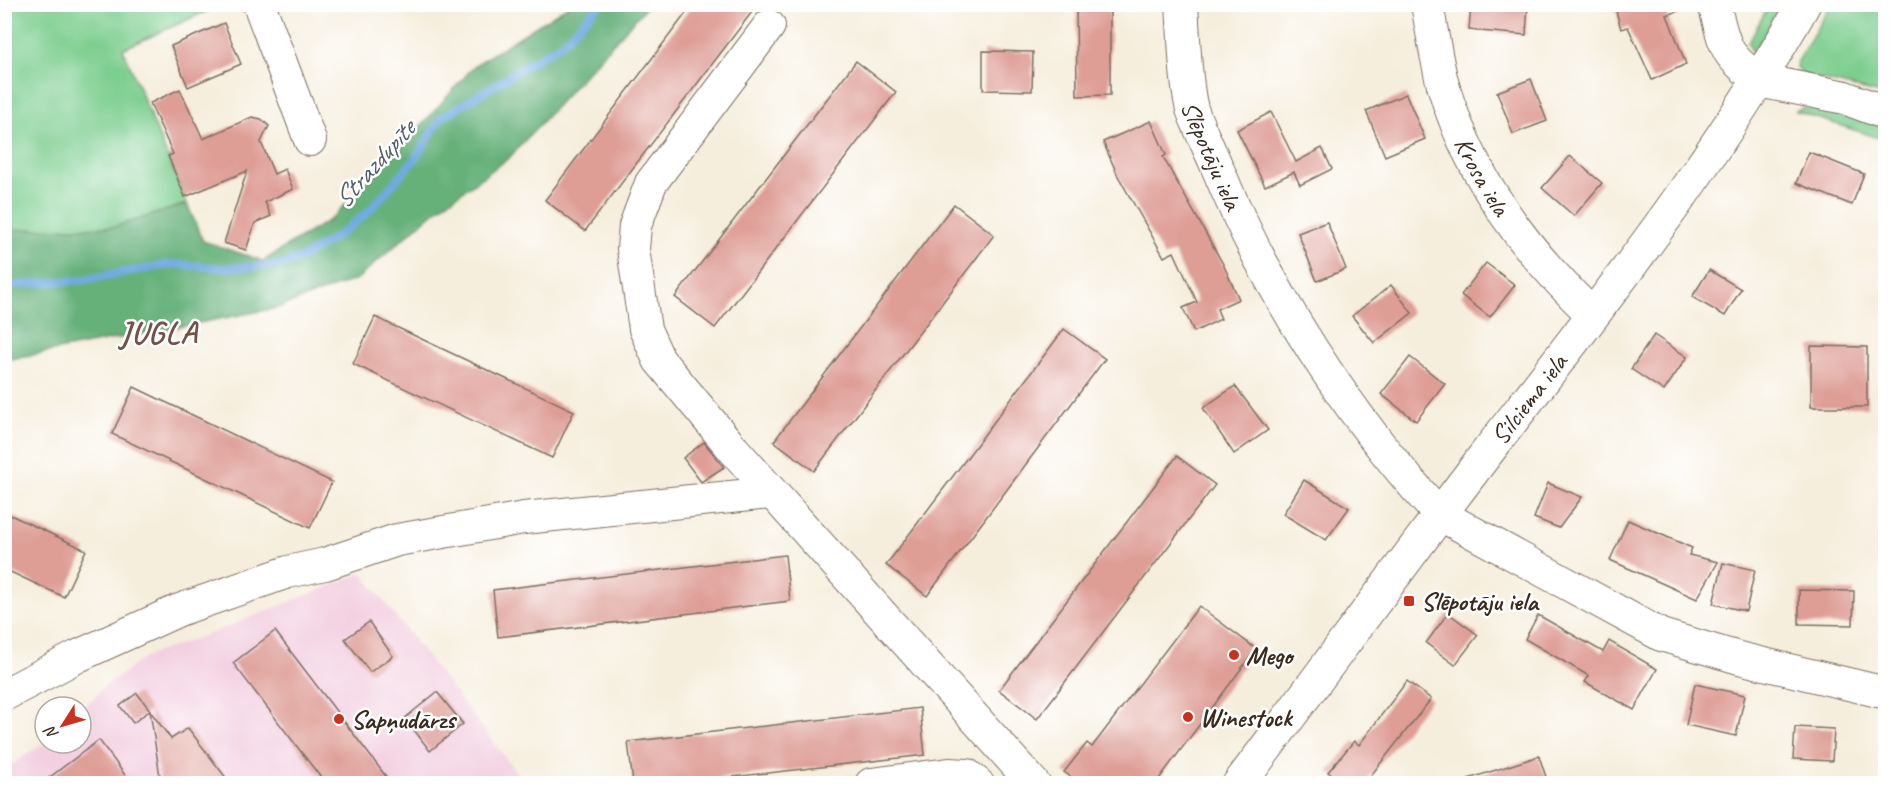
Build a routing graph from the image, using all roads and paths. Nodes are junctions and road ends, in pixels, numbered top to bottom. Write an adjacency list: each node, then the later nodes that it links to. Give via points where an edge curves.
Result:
1 (260, 4): 9 (street)
2 (1182, 4): 12 (street, Slēpotāju iela, via 1192,107 1258,259 1306,339 1360,416)
3 (1427, 4): 10 (street, Krosa iela, via 1443,85 1486,186 1516,231)
4 (1714, 4): 7 (street, via 1733,60)
5 (1804, 4): 7 (street, Silciema iela)
6 (769, 26): 11 (street, via 651,183 635,226 633,249 645,329 660,360)
7 (1761, 81): 8 (street, via 1843,97); 10 (street, Silciema iela)
8 (1886, 113)
9 (310, 140)
10 (1593, 315): 12 (street, Silciema iela)
11 (770, 493): 14 (street, via 533,517 397,540 179,610); 15 (street)
12 (1439, 514): 13 (street, Slēpotāju iela, via 1661,635 1738,658); 19 (street, Silciema iela)
13 (1886, 693)
14 (4, 695)
15 (1008, 754): 16 (street); 18 (street)
16 (977, 782): 17 (street, via 967,775 949,774)
17 (871, 783)
18 (1034, 783)
19 (1239, 783)

